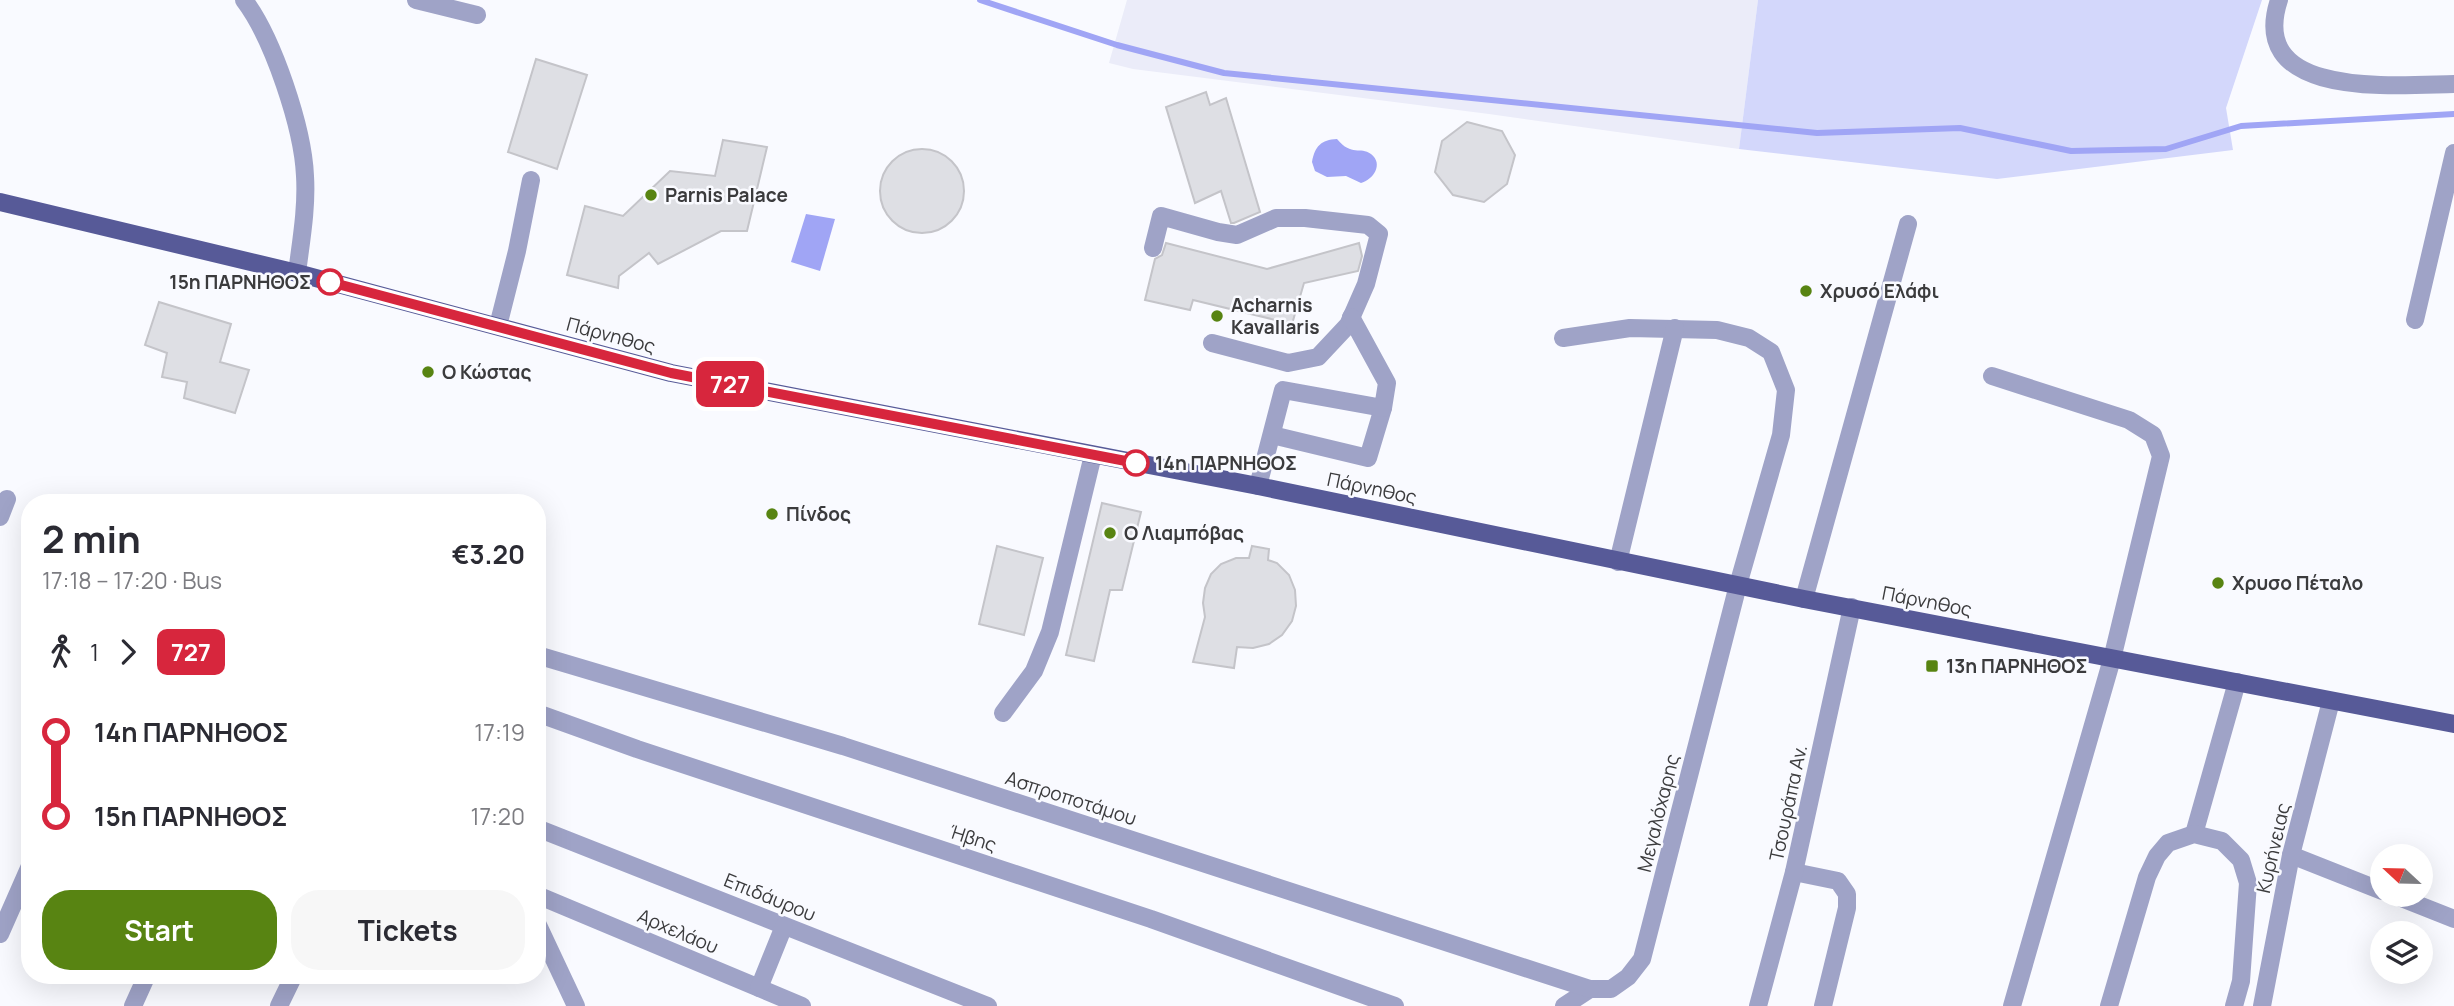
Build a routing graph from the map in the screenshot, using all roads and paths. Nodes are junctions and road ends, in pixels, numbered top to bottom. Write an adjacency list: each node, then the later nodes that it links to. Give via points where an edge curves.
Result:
1 (244, 0): 11 (street, via 276,65 300,138 305,177)
2 (416, 0): 4 (street)
3 (2279, 0): 5 (street, via 2273,23 2278,47 2307,72 2344,82)
4 (477, 15)
5 (2454, 84)
6 (2454, 153): 13 (street)
7 (531, 180): 14 (street)
8 (0, 202): 11 (main road, Πάρνηθος)
9 (1908, 224): 29 (street)
10 (1153, 248): 12 (street, via 1161,216 1237,234 1276,218 1368,225 1379,234)
11 (297, 273): 14 (main road, Πάρνηθος)
12 (1352, 317): 18 (street, via 1318,357); 21 (street, via 1387,383)
13 (2415, 320)
14 (498, 326): 23 (main road, Πάρνηθος, via 671,373)
15 (1675, 328): 16 (street, Μεγαλόχαρης, via 1630,328); 27 (street); 28 (street, Μεγαλόχαρης, via 1717,330 1749,338 1771,352 1786,390 1781,435)
16 (1563, 338)
17 (1212, 343): 18 (street)
18 (1288, 363): 20 (street)
19 (1992, 376): 32 (street, via 2129,421 2152,435 2161,456)
20 (1283, 390): 21 (street); 22 (street)
21 (1383, 408): 22 (street, via 1368,458)
22 (1272, 435): 24 (street)
23 (1093, 455): 24 (main road, Πάρνηθος); 35 (street, via 1050,632 1034,671)
24 (1258, 486): 27 (main road, Πάρνηθος)
25 (7, 499): 26 (street)
26 (0, 517)
27 (1618, 562): 28 (main road, Πάρνηθος)
28 (1738, 585): 29 (main road, Πάρνηθος); 54 (street, Μεγαλόχαρης, via 1642,959 1611,989)
29 (1804, 599): 30 (main road, Πάρνηθος)
30 (1852, 607): 32 (main road, Πάρνηθος); 41 (street, Τσουράπα Αν.)
31 (546, 658): 54 (street, Ασπροποτάμου, via 843,746)
32 (2112, 659): 33 (main road, Πάρνηθος); 64 (street)
33 (2237, 682): 34 (main road, Πάρνηθος); 39 (street)
34 (2331, 701): 37 (main road, Πάρνηθος); 40 (street, Κυρήνειας)
35 (1003, 713)
36 (546, 716): 60 (street, Ήβης, via 1151,919)
37 (2454, 724)
38 (546, 832): 47 (street, Επιδάυρου)
39 (2194, 834): 48 (street, via 2168,844 2157,856); 67 (street, via 2222,841 2241,860 2248,883 2241,981)
40 (2291, 855): 43 (street); 68 (street, Κυρήνειας)
41 (1794, 873): 62 (street, Τσουράπα Αν.); 63 (street, via 1838,881 1847,894)
42 (21, 886): 49 (street)
43 (2370, 886)
44 (546, 899): 53 (street, Αρχελάου)
45 (2424, 907): 46 (street)
46 (2454, 919)
47 (784, 926): 53 (street); 59 (street, Επιδάυρου)
48 (2132, 929): 65 (street); 66 (street)
49 (0, 934)
50 (546, 942): 57 (street)
51 (143, 984): 55 (street)
52 (290, 984): 56 (street)
53 (760, 988): 58 (street, Αρχελάου)
54 (1590, 989): 61 (street, Μεγαλόχαρης)
55 (133, 1006)
56 (279, 1006)
57 (576, 1006)
58 (802, 1006)
59 (988, 1006)
60 (1395, 1006)
61 (1564, 1006)
62 (1758, 1006)
63 (1823, 1006)
64 (2012, 1006)
65 (2109, 1006)
66 (2122, 1006)
67 (2234, 1006)
68 (2262, 1006)

